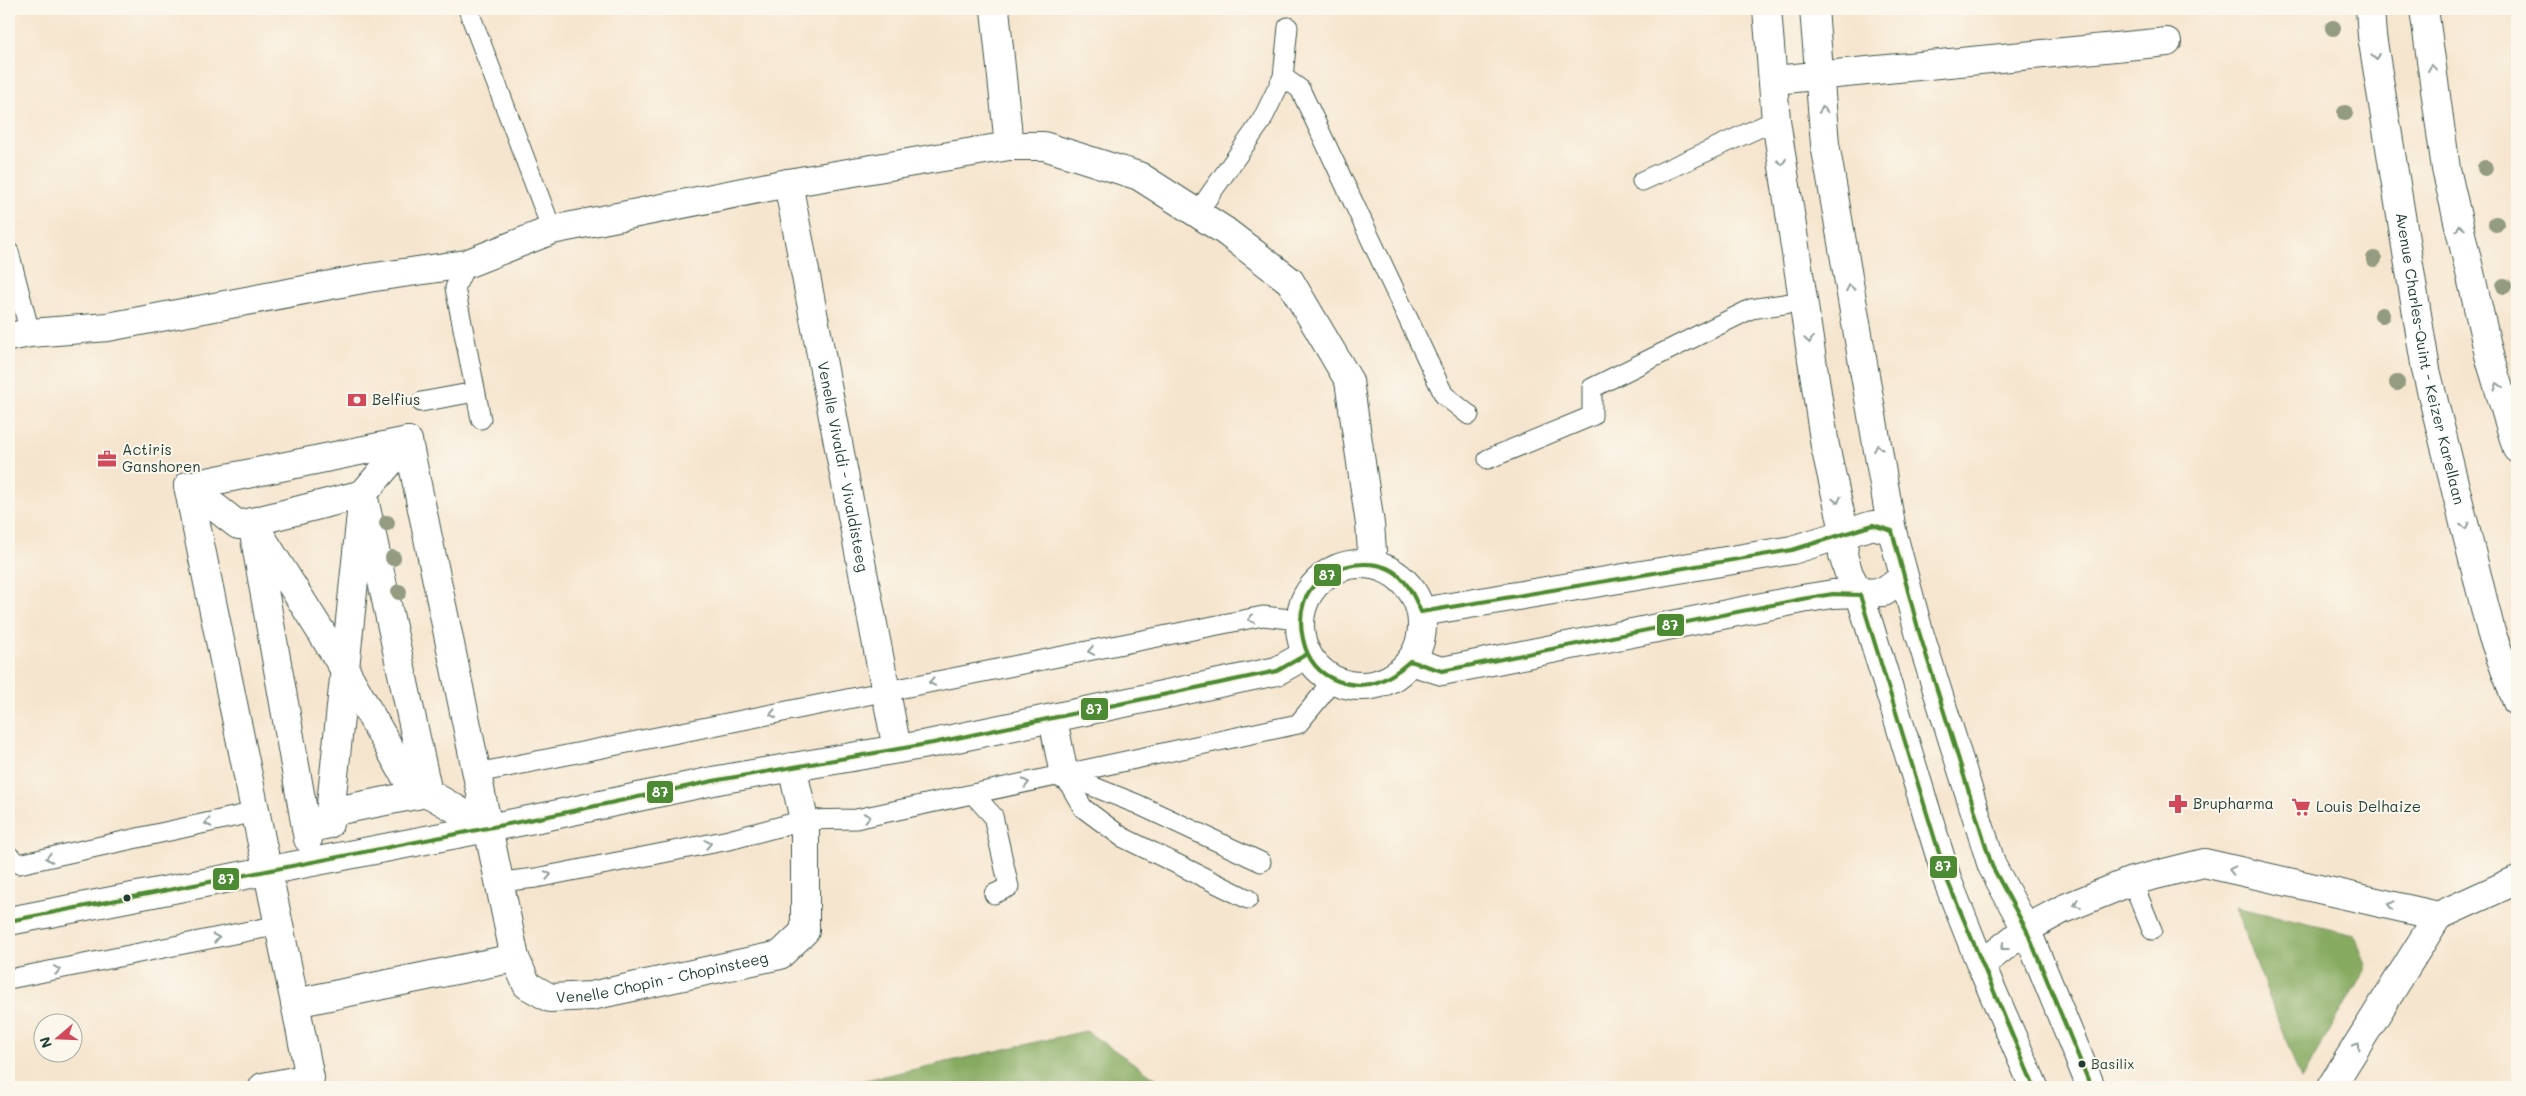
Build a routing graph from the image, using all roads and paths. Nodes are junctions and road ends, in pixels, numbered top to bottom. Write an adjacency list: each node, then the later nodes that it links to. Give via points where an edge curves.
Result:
1 (468, 9): 17 (lane)
2 (995, 9): 13 (street)
3 (1768, 9): 11 (street)
4 (1814, 9): 9 (street)
5 (2370, 9): 44 (street, Avenue Charles-Quint - Keizer Karellaan, one-way to 44, via 2426,370 2491,632)
6 (2424, 9): 27 (street, one-way to 6, via 2490,359 2446,169)
7 (1288, 27): 10 (lane)
8 (2167, 42): 9 (street)
9 (1820, 76): 11 (street); 32 (street, one-way to 9, via 1826,144)
10 (1282, 77): 16 (lane, via 1261,122); 24 (lane, via 1300,89 1444,396)
11 (1774, 80): 12 (street)
12 (1776, 120): 14 (lane); 20 (street, one-way to 20)
13 (1010, 146): 15 (street); 16 (street, via 1044,146 1139,176)
14 (1642, 181)
15 (788, 183): 17 (street); 43 (street, Venelle Vivaldi - Vivaldisteeg)
16 (1198, 213): 34 (street, via 1290,280 1349,381)
17 (552, 230): 19 (street)
18 (9, 252): 21 (lane, via 15,270)
19 (466, 264): 21 (street, via 368,278 108,328); 22 (lane, via 455,288)
20 (1803, 300): 28 (lane, via 1751,309 1592,388 1592,416); 33 (street, one-way to 33, via 1825,446)
21 (20, 335)
22 (475, 392): 23 (lane); 25 (lane)
23 (421, 402)
24 (1469, 415)
25 (481, 419)
26 (408, 441): 29 (street); 30 (street); 48 (street, Venelle Chopin - Chopinsteeg)
27 (2517, 449)
28 (1488, 459)
29 (188, 486): 31 (street, via 238,525); 52 (street)
30 (363, 494): 31 (street); 41 (street); 50 (street)
31 (252, 522): 41 (street); 53 (street, via 307,834 329,824)
32 (1892, 531): 33 (street, via 1873,525 1857,528); 35 (street)
33 (1845, 535): 36 (street, via 1843,555); 37 (street, via 1792,550)
34 (1373, 564): 37 (street, via 1395,574 1412,590); 38 (street, via 1352,564 1331,570 1314,584 1304,601)
35 (1904, 577): 36 (street, via 1884,592); 67 (street, via 1992,866)
36 (1860, 595): 40 (street, via 1833,594 1802,599 1442,671); 70 (street, via 1948,882)
37 (1421, 612): 40 (street, via 1422,629)
38 (1299, 620): 39 (street, via 1300,638); 43 (lane, one-way to 43, via 1263,616)
39 (1307, 654): 42 (street, via 1317,668); 45 (street, via 1277,671)
40 (1410, 661): 42 (street, via 1394,676 1374,685 1352,686)
41 (345, 670): 50 (street); 53 (street)
42 (1331, 678): 49 (lane, via 1298,724)
43 (886, 692): 46 (street, Venelle Vivaldi - Vivaldisteeg); 48 (lane, one-way to 48)
44 (2517, 702)
45 (1053, 719): 46 (street); 49 (street)
46 (897, 749): 47 (street)
47 (792, 767): 54 (street, Venelle Chopin - Chopinsteeg); 55 (street)
48 (477, 772): 55 (street, Venelle Chopin - Chopinsteeg)
49 (1064, 774): 51 (lane, one-way to 49); 57 (lane); 63 (lane, via 1083,808 1122,837)
50 (422, 794): 53 (street); 55 (street)
51 (973, 794): 54 (lane, one-way to 51, via 856,819); 62 (lane, via 993,816 1009,887)
52 (256, 812): 56 (lane, one-way to 56, via 19,864); 58 (street)
53 (330, 812)
54 (804, 820): 61 (lane, one-way to 54, via 536,878 729,840); 69 (street, Venelle Chopin - Chopinsteeg, via 805,931 780,954 591,996 550,998 528,985)
55 (489, 828): 58 (street); 61 (street, Venelle Chopin - Chopinsteeg)
56 (9, 856)
57 (1262, 862)
58 (267, 870): 65 (street); 66 (street)
59 (2517, 880): 64 (street)
60 (2132, 881): 64 (street, one-way to 60, via 2204,863); 67 (street, one-way to 67); 68 (lane)
61 (500, 882): 69 (street, Venelle Chopin - Chopinsteeg)
62 (994, 894)
63 (1248, 899)
64 (2438, 916): 76 (street, one-way to 64)
65 (9, 921)
66 (279, 925): 71 (lane, one-way to 66); 72 (street)
67 (2026, 929): 70 (street, one-way to 70); 75 (street)
68 (2152, 930)
69 (515, 958): 72 (street)
70 (1981, 965): 74 (street)
71 (9, 979)
72 (295, 1004): 73 (street, via 310,1078)
73 (263, 1087)
74 (2034, 1087)
75 (2091, 1087)
76 (2331, 1087)

